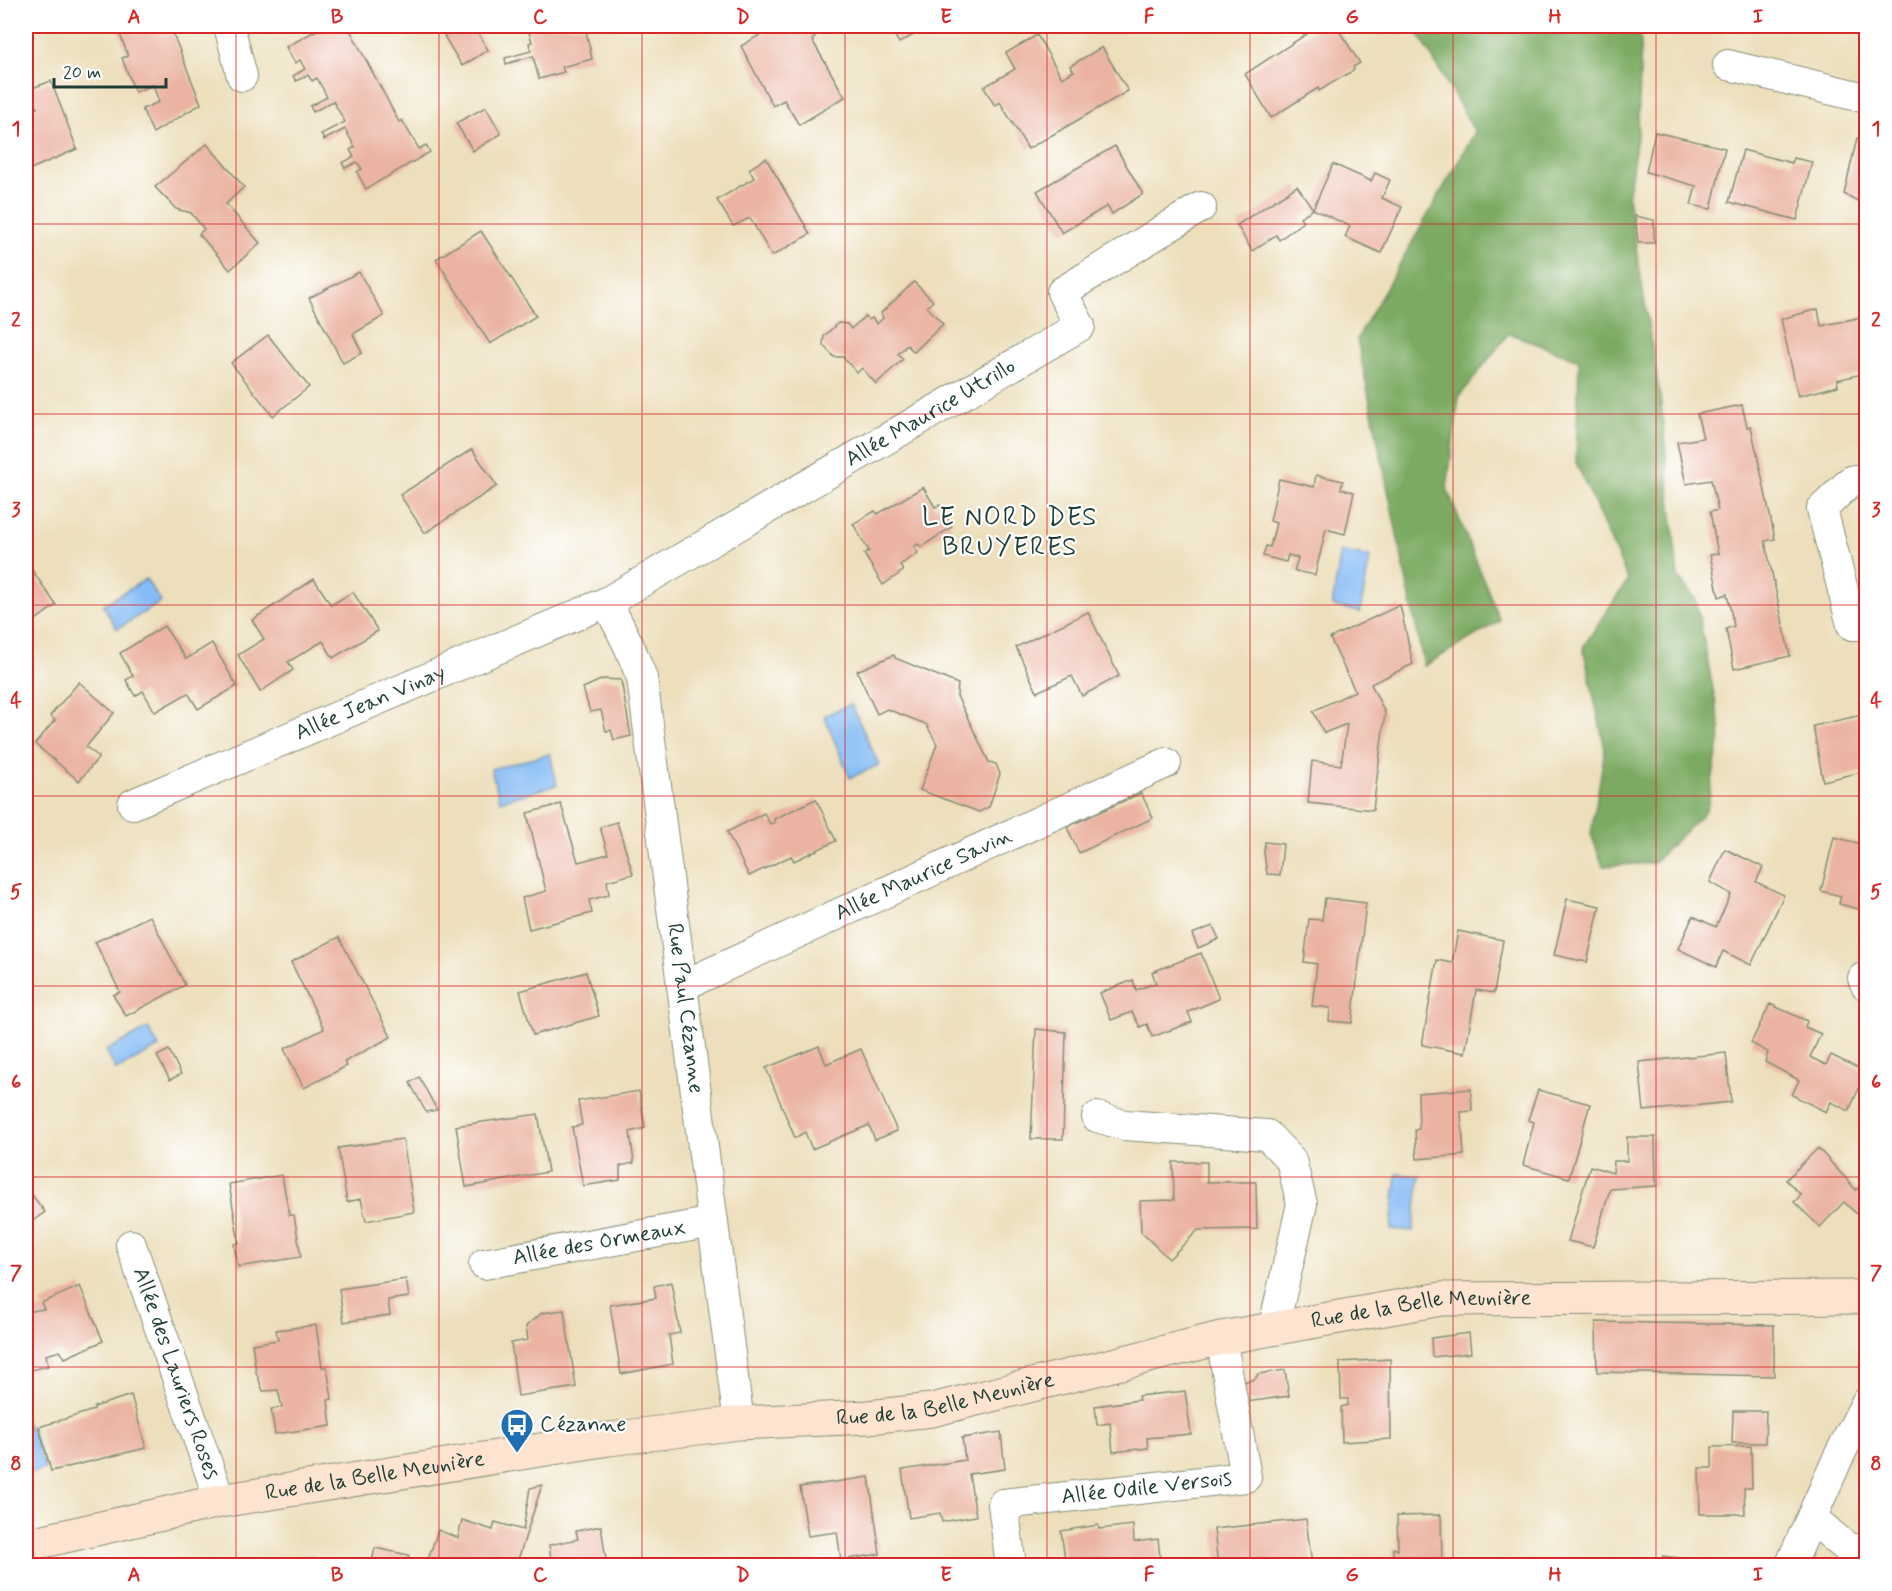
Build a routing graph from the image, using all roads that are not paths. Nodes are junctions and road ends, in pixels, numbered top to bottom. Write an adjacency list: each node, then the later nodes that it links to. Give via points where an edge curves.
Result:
1 (238, 29): 3 (street)
2 (1728, 65): 4 (street)
3 (242, 76)
4 (1866, 98)
5 (1202, 207): 7 (street, Allée Maurice Utrillo, via 1062,292 1080,326)
6 (1866, 478): 8 (street, via 1851,481 1822,509 1852,625)
7 (607, 602): 10 (street, Allée Jean Vinay); 11 (street, Rue Paul Cézanne, via 642,678)
8 (1866, 626)
9 (1166, 763): 11 (street, Allée Maurice Savin)
10 (133, 804)
11 (682, 986): 13 (street, Rue Paul Cézanne)
12 (1097, 1117): 17 (street, via 1124,1125 1267,1135 1291,1160 1302,1204)
13 (713, 1222): 15 (street, Allée des Ormeaux); 20 (street, Rue Paul Cézanne)
14 (131, 1245): 21 (street, Allée des Lauriers Roses)
15 (484, 1264)
16 (1866, 1297): 17 (street, Rue de la Belle Meunière, via 1441,1299)
17 (1273, 1330): 18 (street, Rue de la Belle Meunière)
18 (1221, 1338): 20 (street, Rue de la Belle Meunière, via 932,1410); 25 (street, Allée Odile Versois, via 1246,1478 1003,1504)
19 (1866, 1402): 22 (street)
20 (740, 1423): 21 (street, Rue de la Belle Meunière, via 609,1439)
21 (220, 1501): 23 (street, Rue de la Belle Meunière)
22 (1812, 1518): 24 (street, via 1847,1548); 26 (street)
23 (26, 1545)
24 (1866, 1550)
25 (1011, 1566)
26 (1790, 1566)

